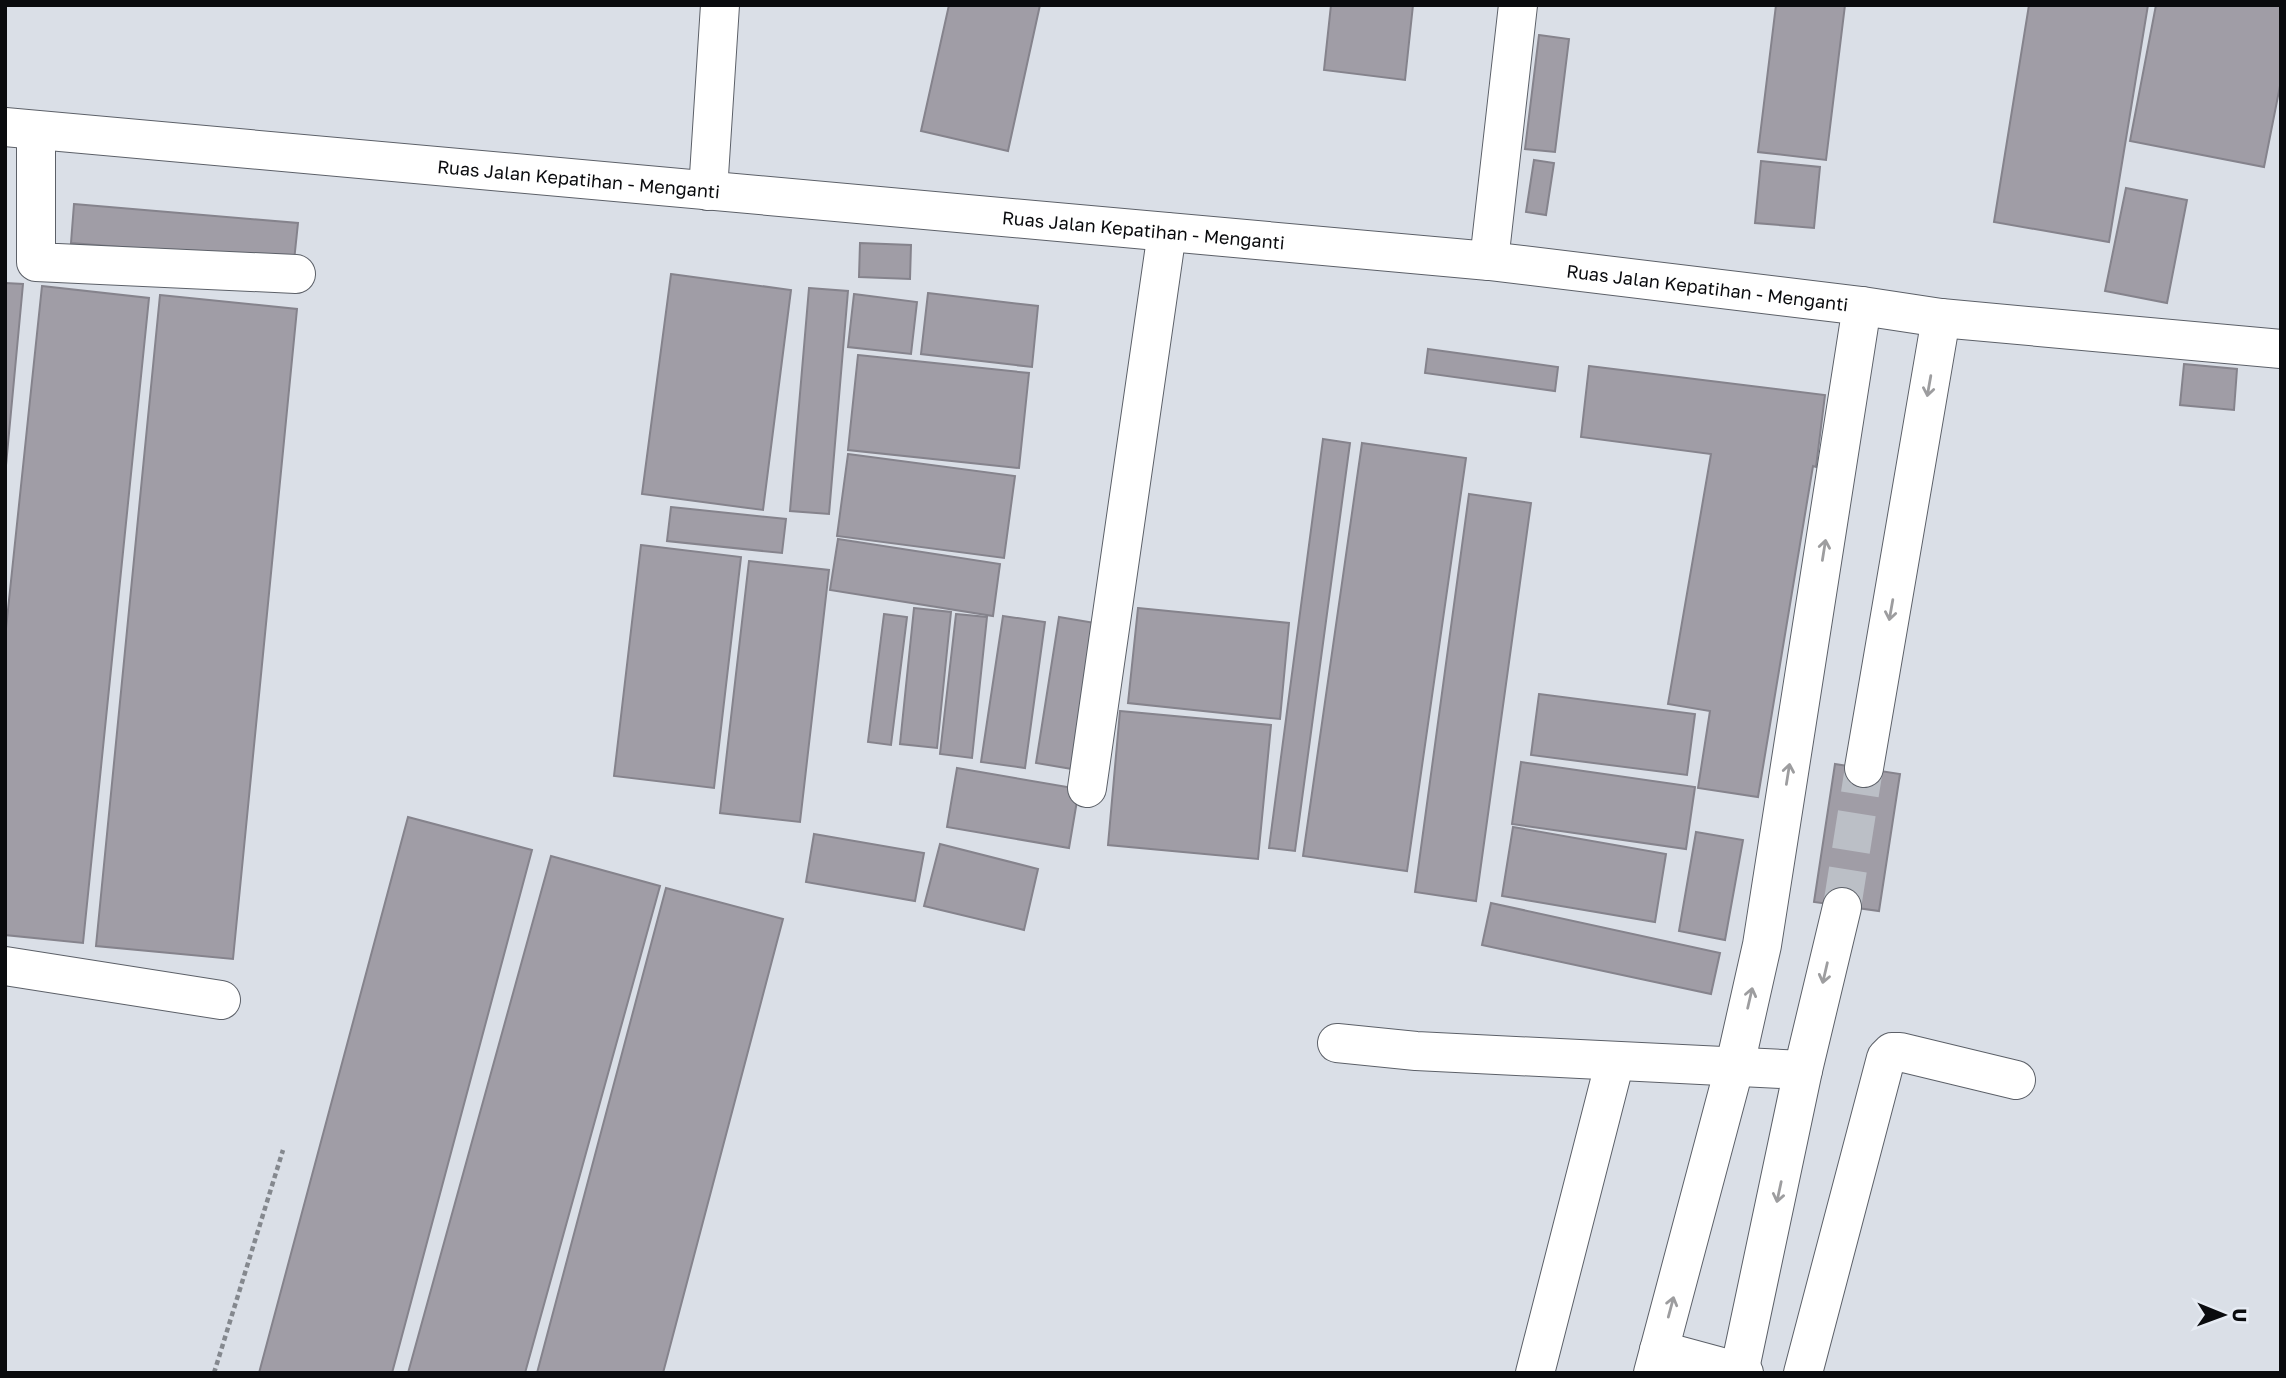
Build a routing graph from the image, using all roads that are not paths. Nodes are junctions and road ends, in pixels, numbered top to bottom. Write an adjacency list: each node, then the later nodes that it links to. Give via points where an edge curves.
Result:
1 (720, 5): 4 (main road)
2 (1518, 5): 7 (main road)
3 (21, 129): 4 (main road, Ruas Jalan Kepatihan - Menganti); 6 (main road)
4 (708, 191): 5 (main road, Ruas Jalan Kepatihan - Menganti)
5 (1167, 232): 7 (main road, Ruas Jalan Kepatihan - Menganti); 13 (main road)
6 (21, 260): 8 (main road)
7 (1489, 261): 9 (main road, Ruas Jalan Kepatihan - Menganti)
8 (296, 274)
9 (1862, 306): 10 (main road, Ruas Jalan Kepatihan - Menganti); 19 (main road, one-way to 9, via 1762,944)
10 (1941, 318): 11 (main road, Ruas Jalan Kepatihan - Menganti); 12 (main road, one-way to 12)
11 (2281, 349)
12 (1864, 768)
13 (1087, 788)
14 (1842, 907): 20 (main road, one-way to 20)
15 (5, 966): 16 (main road)
16 (221, 1000)
17 (1337, 1043): 18 (main road)
18 (1615, 1060): 19 (main road); 24 (main road)
19 (1735, 1065): 20 (main road); 22 (main road, one-way to 19)
20 (1804, 1070): 23 (main road, one-way to 23)
21 (2016, 1080): 25 (main road, via 1900,1052 1886,1058)
22 (1656, 1361): 23 (main road)
23 (1741, 1372)
24 (1535, 1373)
25 (1802, 1373)

